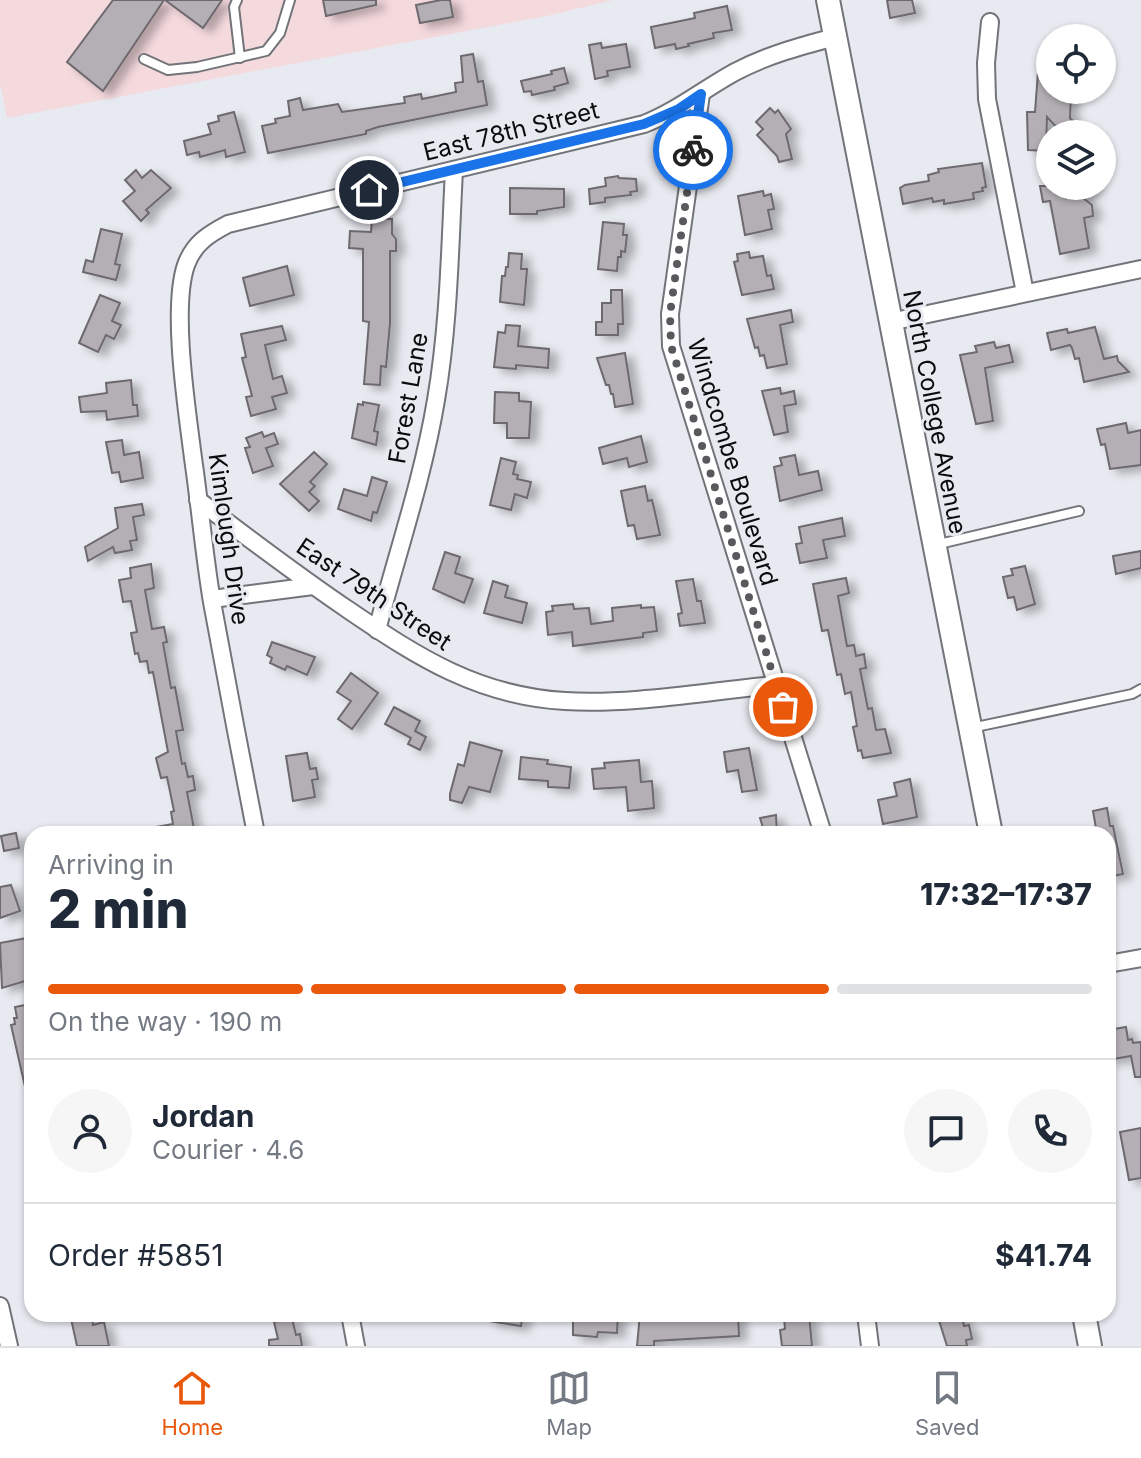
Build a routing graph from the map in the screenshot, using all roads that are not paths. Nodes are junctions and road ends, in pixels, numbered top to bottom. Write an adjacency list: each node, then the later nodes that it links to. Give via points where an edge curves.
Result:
1 (237, 0): 6 (lane)
2 (290, 0): 6 (lane, via 280,33 266,51)
3 (828, 0): 5 (main road, North College Avenue)
4 (990, 22): 12 (street, via 987,99)
5 (835, 37): 8 (street, East 78th Street, via 759,60); 13 (main road, North College Avenue)
6 (240, 58): 7 (lane, via 168,70)
7 (144, 59)
8 (701, 94): 9 (street, East 78th Street, via 644,124); 20 (street, Windcombe Boulevard, via 670,342)
9 (454, 170): 10 (street, East 78th Street, via 228,224); 19 (street, Forest Lane, via 437,398)
10 (193, 251): 14 (street, Kimlough Drive, via 183,282 182,349)
11 (1141, 269): 12 (street)
12 (1025, 293): 13 (street)
13 (890, 322): 16 (main road, North College Avenue)
14 (198, 500): 17 (street, East 79th Street); 18 (street, Kimlough Drive)
15 (1079, 511): 16 (lane)
16 (934, 545): 22 (main road, North College Avenue)
17 (313, 586): 18 (street); 19 (street, East 79th Street)
18 (212, 599): 23 (street, Kimlough Drive)
19 (377, 630): 20 (street, East 79th Street, via 468,681 538,698 596,702)
20 (776, 685): 24 (street, Windcombe Boulevard)
21 (1141, 689): 22 (lane)
22 (970, 728): 25 (main road, North College Avenue)
23 (255, 826)
24 (820, 826)
25 (989, 826)
26 (1141, 958): 27 (street)
27 (1116, 963)
28 (0, 1306): 32 (street)
29 (352, 1322): 34 (street)
30 (867, 1322): 35 (street)
31 (1086, 1322): 36 (main road)
32 (2, 1326): 33 (street)
33 (9, 1346)
34 (356, 1346)
35 (870, 1346)
36 (1090, 1346)

